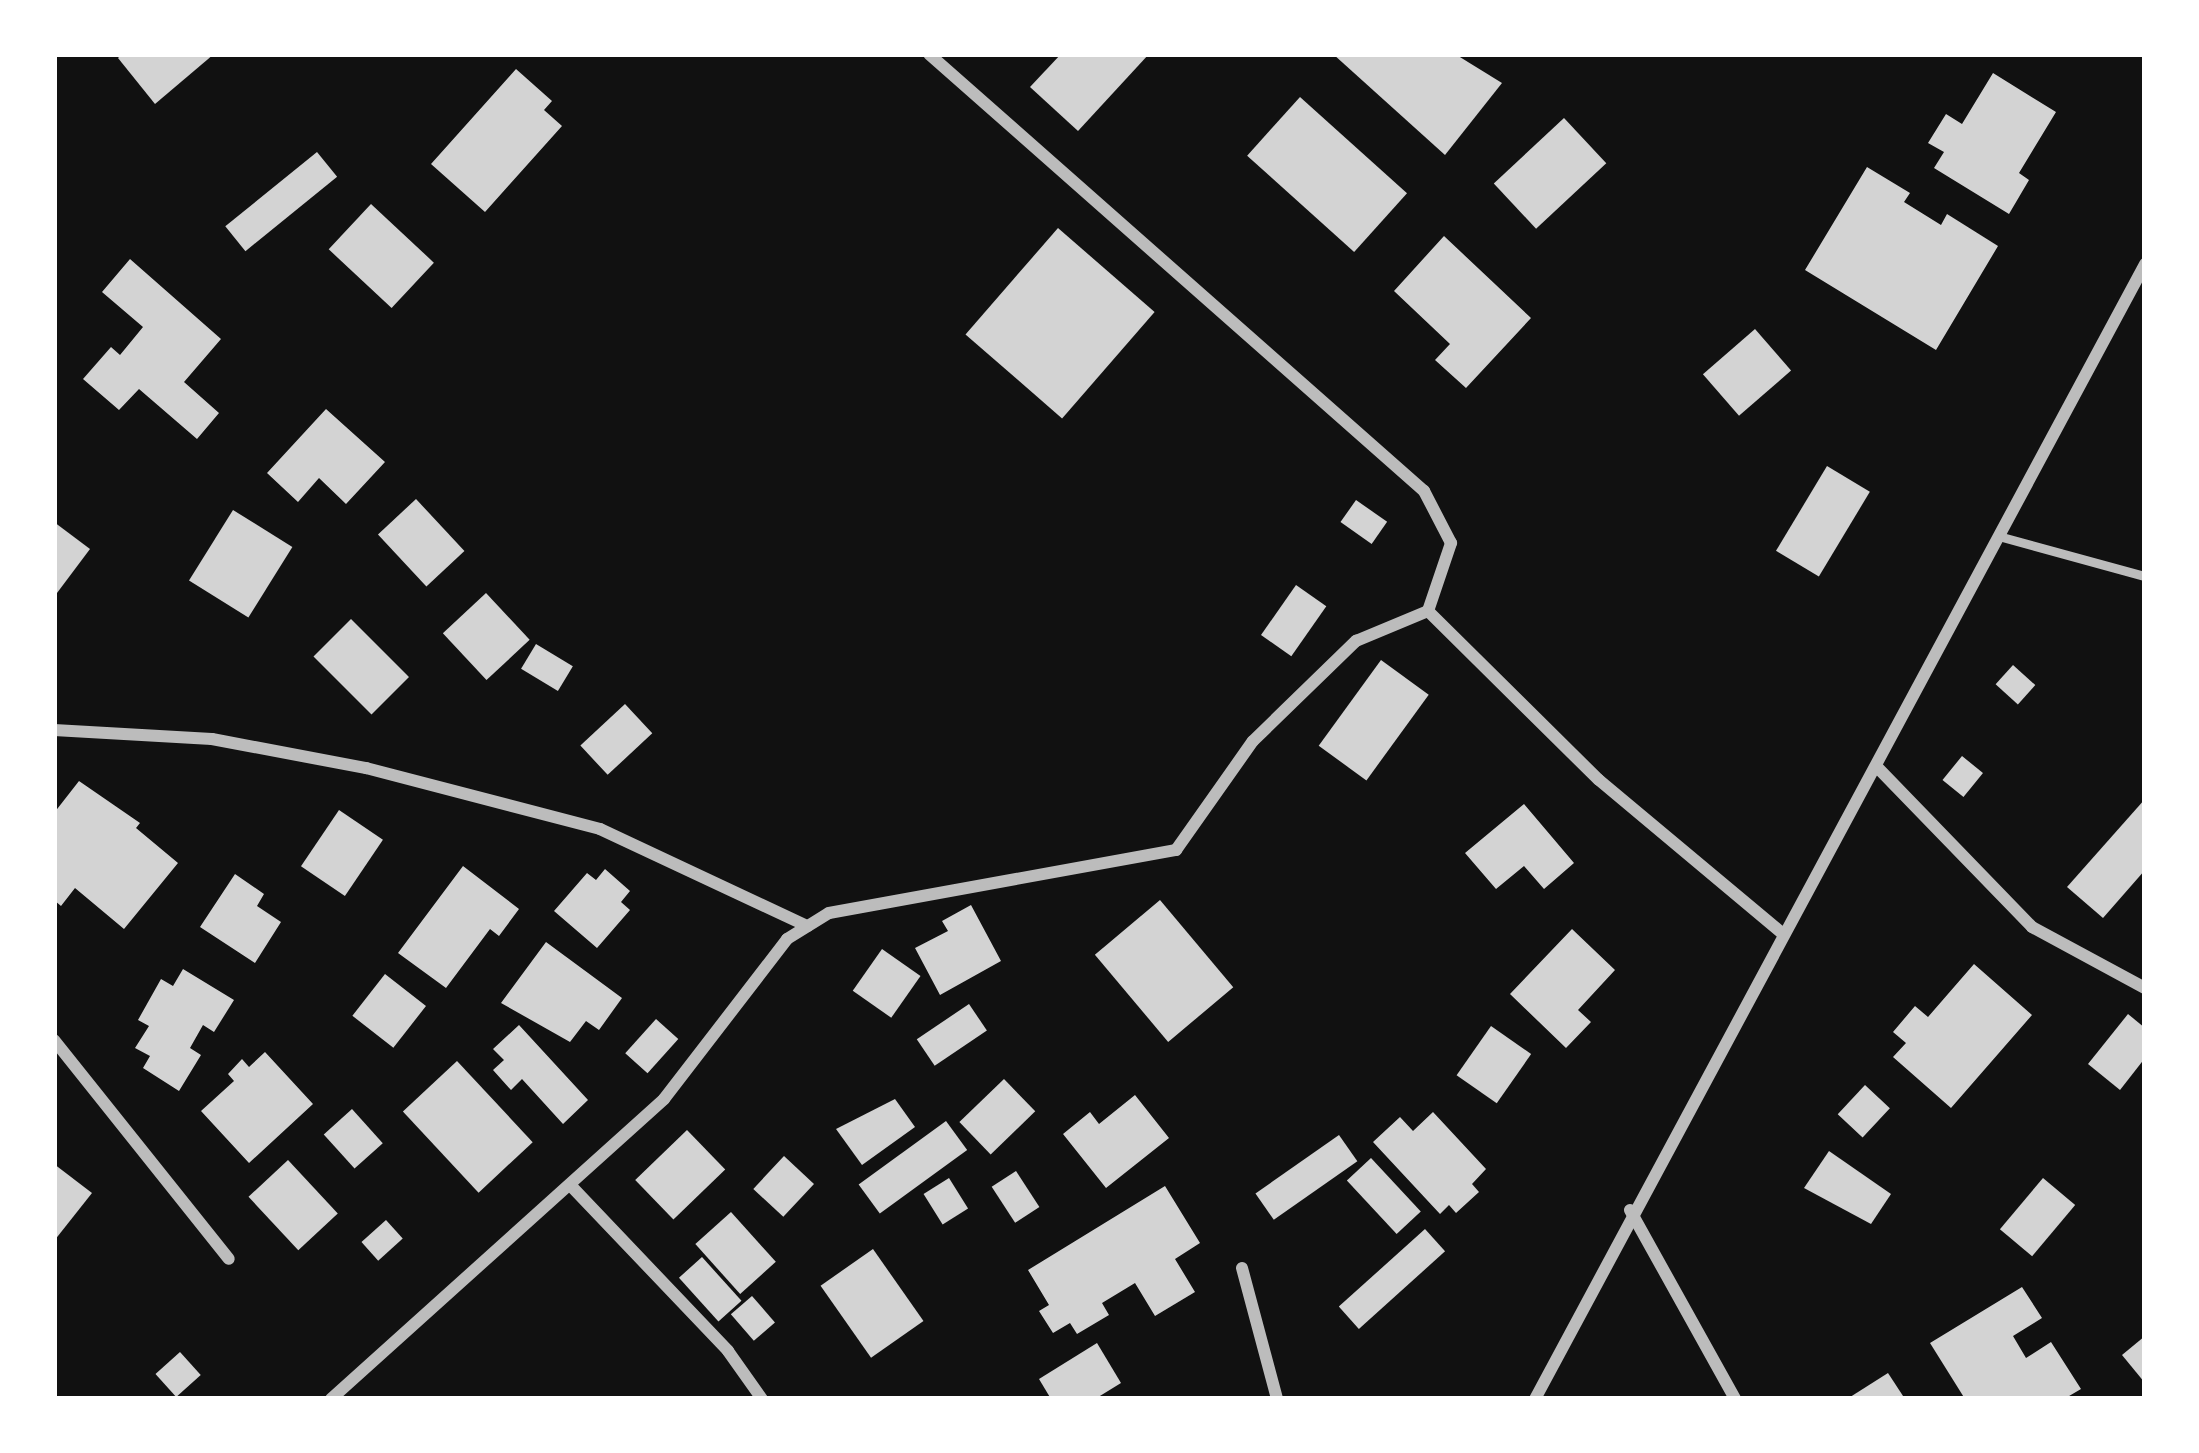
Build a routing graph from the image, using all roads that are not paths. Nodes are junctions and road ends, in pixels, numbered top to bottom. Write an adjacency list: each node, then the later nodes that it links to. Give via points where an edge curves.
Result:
1 (929, 54): 5 (street, via 1424,491 1451,543)
2 (2145, 265): 3 (street)
3 (2002, 537): 4 (lane); 7 (street)
4 (2145, 576)
5 (1428, 611): 8 (street, via 1356,641 1253,741 1176,850 910,896 829,913); 9 (street, via 1599,780)
6 (54, 730): 8 (street, via 212,739 494,801 600,829)
7 (1877, 767): 9 (street); 10 (street, via 2032,927)
8 (807, 926): 12 (street, via 787,939 664,1099)
9 (1781, 932): 13 (street)
10 (2145, 988)
11 (54, 1040): 14 (street)
12 (573, 1188): 16 (street); 17 (street, via 728,1351)
13 (1630, 1210): 19 (street); 20 (street)
14 (229, 1259)
15 (1241, 1268): 18 (street)
16 (331, 1399)
17 (762, 1399)
18 (1277, 1399)
19 (1534, 1399)
20 (1735, 1399)

